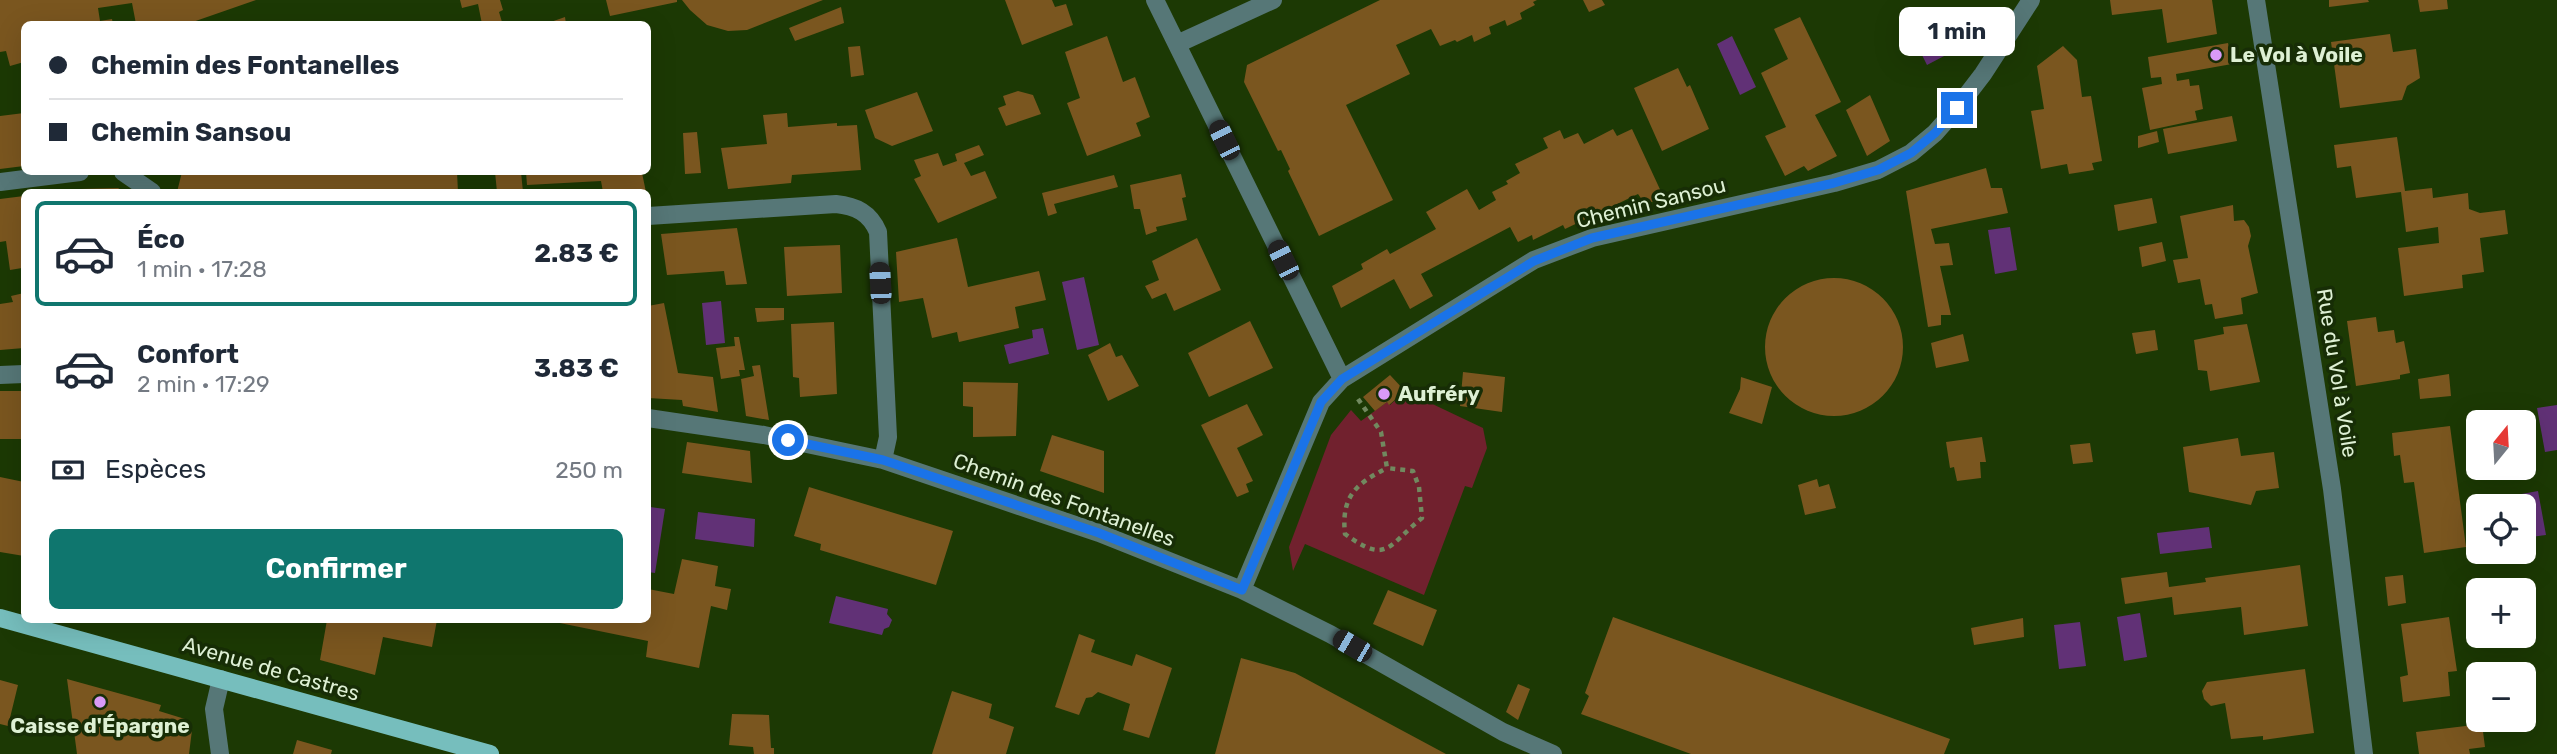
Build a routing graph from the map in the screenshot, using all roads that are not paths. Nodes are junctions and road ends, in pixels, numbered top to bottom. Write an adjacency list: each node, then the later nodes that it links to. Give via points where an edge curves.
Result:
1 (1155, 0): 5 (street)
2 (1273, 0): 5 (street)
3 (2031, 0): 13 (street, Chemin Sansou, via 1957,108 1911,153 1878,170 1834,183 1592,238 1534,261)
4 (2256, 0): 22 (street, Rue du Vol à Voile, via 2332,489)
5 (1177, 44): 13 (street)
6 (56, 175): 8 (street)
7 (127, 175): 9 (street)
8 (0, 182)
9 (148, 189)
10 (651, 216): 15 (street, via 836,204 851,205 873,220 878,232 888,437)
11 (21, 374): 12 (street)
12 (0, 375)
13 (1342, 379): 16 (street, Chemin Sansou, via 1321,402)
14 (651, 418): 15 (street, Chemin des Fontanelles, via 764,435)
15 (883, 460): 16 (street, Chemin des Fontanelles, via 1099,533)
16 (1242, 590): 21 (street, Chemin des Fontanelles, via 1503,732)
17 (0, 618): 18 (main road, Avenue de Castres)
18 (220, 679): 19 (street, via 214,709); 20 (main road, Avenue de Castres)
19 (220, 754)
20 (490, 754)
21 (1553, 754)
22 (2364, 754)

